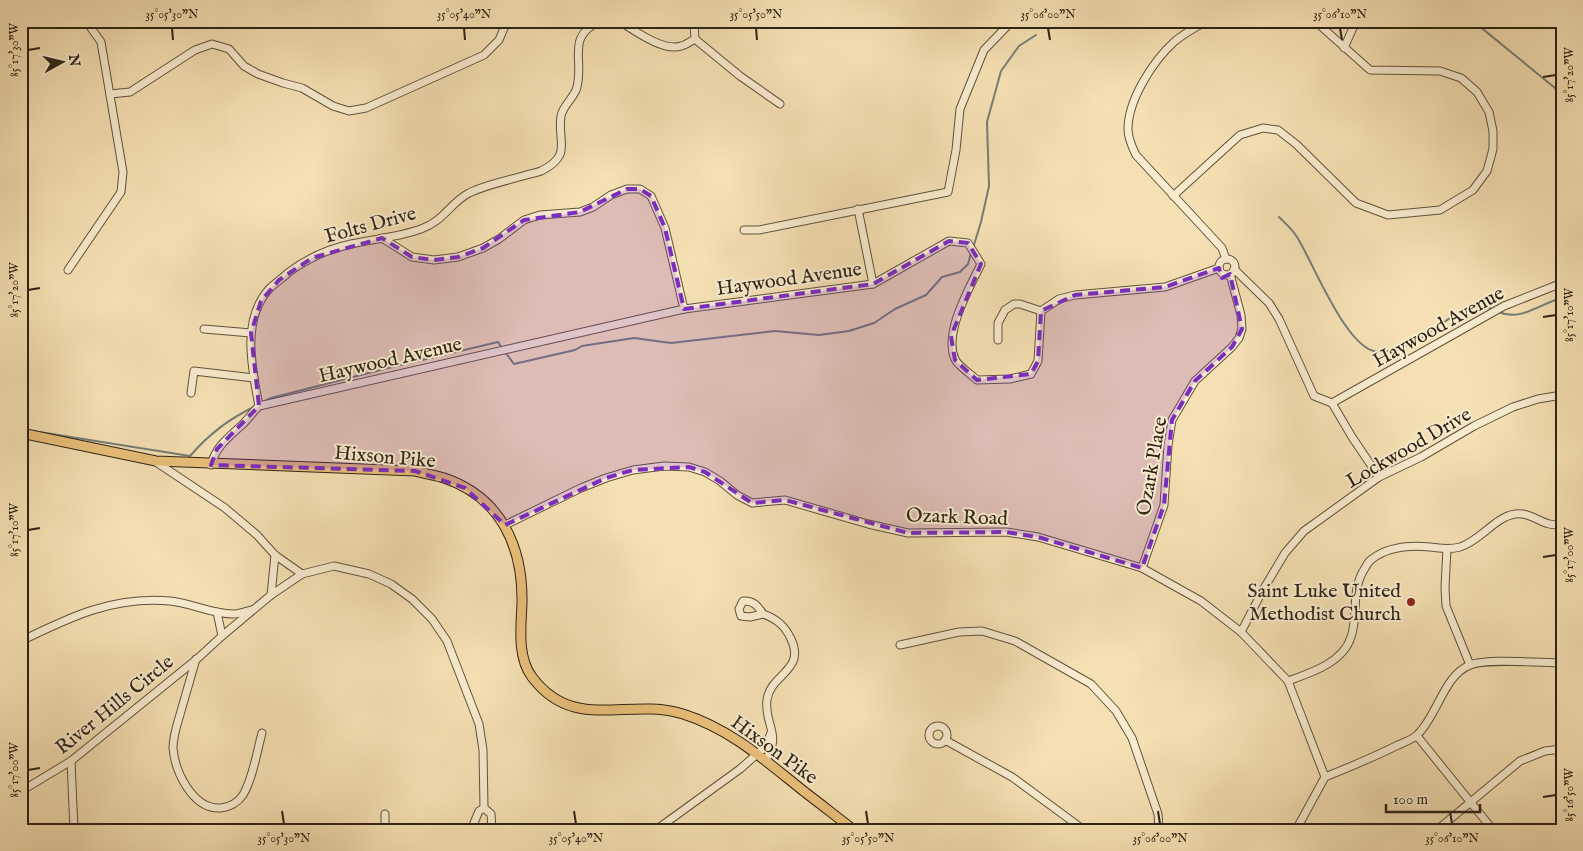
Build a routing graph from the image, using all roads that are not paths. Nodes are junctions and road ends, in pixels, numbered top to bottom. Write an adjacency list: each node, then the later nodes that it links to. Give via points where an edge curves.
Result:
1 (86, 21): 12 (street, via 101,42)
2 (508, 21): 12 (street, via 499,40 484,55 366,108 348,111 333,106 302,88 258,74 244,66 229,49 212,44 195,50 130,92)
3 (600, 21): 17 (street, Folts Drive, via 589,27 579,41 577,88 562,114 563,146 558,160 540,171 467,194 435,223)
4 (619, 21): 10 (street, via 668,47 680,47)
5 (692, 21): 10 (street)
6 (1012, 21): 15 (street, via 984,50 960,109 948,192)
7 (1207, 21): 14 (street, via 1174,42 1147,75 1134,99 1128,129 1136,155)
8 (1315, 21): 11 (street)
9 (1356, 21): 11 (street)
10 (695, 39): 13 (street)
11 (1344, 48): 14 (street, via 1370,70 1440,71 1460,78 1477,92 1489,112 1493,148 1487,171 1474,190 1440,210 1388,215 1356,203 1296,144 1278,130 1263,128 1240,136)
12 (110, 94): 20 (street, via 123,172 121,192)
13 (780, 104)
14 (1173, 196): 18 (street, via 1222,248)
15 (858, 209): 16 (street, via 759,230); 23 (street)
16 (744, 230)
17 (382, 238): 24 (street, via 412,257 434,260 458,257 483,248 524,220 540,215 580,212 611,195 627,189 640,189 651,196 664,228); 27 (street, Folts Drive, via 330,250 295,268 269,289 254,316)
18 (1226, 259): 19 (street, via 1219,263); 21 (street, via 1233,262)
19 (1218, 268): 21 (street, via 1223,274); 25 (street, via 1165,287 1075,295 1059,299)
20 (68, 270)
21 (1232, 272): 32 (street, via 1269,303 1314,396); 42 (street, Ozark Place, via 1242,329 1232,347 1195,381 1172,420 1164,505)
22 (1562, 283): 32 (street, Haywood Avenue, via 1504,306)
23 (873, 284): 24 (street, Haywood Avenue); 25 (street, Haywood Avenue, via 949,241 968,243 981,264 952,336 955,360 978,380 1010,379 1031,374 1038,361)
24 (684, 309): 33 (street, Haywood Avenue)
25 (1041, 310): 28 (street, via 1020,304 1005,310 998,324)
26 (204, 329): 27 (street)
27 (251, 333): 29 (street, Folts Drive)
28 (998, 340)
29 (254, 378): 30 (street, via 194,371); 33 (street, Folts Drive)
30 (191, 393)
31 (1562, 395): 37 (street, Lockwood Drive, via 1513,407)
32 (1332, 403): 37 (street)
33 (259, 406): 36 (street, via 217,449)
34 (21, 433): 35 (main road, Hixson Pike)
35 (156, 461): 36 (main road, Hixson Pike); 41 (street, via 225,508)
36 (211, 465): 39 (main road, Hixson Pike, via 415,472 444,478 465,488)
37 (1379, 477): 48 (street, Lockwood Drive, via 1304,531 1285,553)
38 (1562, 524): 40 (street, via 1548,524 1514,514 1462,546)
39 (506, 525): 42 (street, Ozark Road, via 606,478 633,470 689,467 706,472 752,503 785,500 908,532 1006,532 1038,537); 61 (main road, Hixson Pike, via 522,582 524,658 531,676 549,695 574,708 595,711 665,709 715,727)
40 (1448, 549): 54 (street, via 1446,606); 55 (street, via 1394,548 1370,560 1355,593 1351,638 1345,647 1318,670)
41 (275, 555): 43 (street); 44 (street)
42 (1142, 568): 48 (street, Ozark Road, via 1201,601)
43 (302, 574): 44 (street, River Hills Circle); 67 (street, via 334,566 369,574 391,584 432,619 447,641 479,724)
44 (271, 595): 45 (street, River Hills Circle)
45 (252, 610): 46 (street, via 233,614); 49 (street, River Hills Circle)
46 (217, 612): 49 (street); 50 (street, via 170,601 122,603 98,607)
47 (763, 614): 57 (street, via 783,625 794,647 795,658 768,697)
48 (1241, 632): 55 (street, Ozark Road)
49 (222, 636): 52 (street, River Hills Circle)
50 (21, 641)
51 (900, 645): 76 (street, via 959,632 982,631 1015,641 1091,684 1116,711 1132,738 1158,814)
52 (196, 659): 56 (street, via 173,746 175,763 183,780 200,802 208,806 228,807 236,803 243,795); 63 (street, River Hills Circle)
53 (1562, 663): 54 (street)
54 (1470, 665): 58 (street, via 1450,683)
55 (1288, 681): 64 (street, Ozark Road)
56 (262, 732)
57 (772, 733): 61 (street, via 767,744); 62 (street, via 774,743)
58 (1417, 736): 64 (street); 66 (street)
59 (945, 740): 75 (street, via 1012,777)
60 (1562, 749): 66 (street, via 1545,751 1520,761)
61 (757, 753): 62 (main road, Hixson Pike); 73 (street, via 740,769 660,826)
62 (766, 760): 74 (main road, Hixson Pike)
63 (71, 761): 65 (street, River Hills Circle); 69 (street)
64 (1325, 777): 77 (street)
65 (21, 788)
66 (1470, 802): 78 (street); 79 (street)
67 (484, 808): 71 (street, via 479,811); 72 (street, via 491,814)
68 (385, 814): 70 (street)
69 (74, 830)
70 (385, 830)
71 (471, 830)
72 (492, 830)
73 (659, 830)
74 (854, 830)
75 (1084, 830)
76 (1159, 830)
77 (1296, 830)
78 (1437, 830)
79 (1493, 830)

